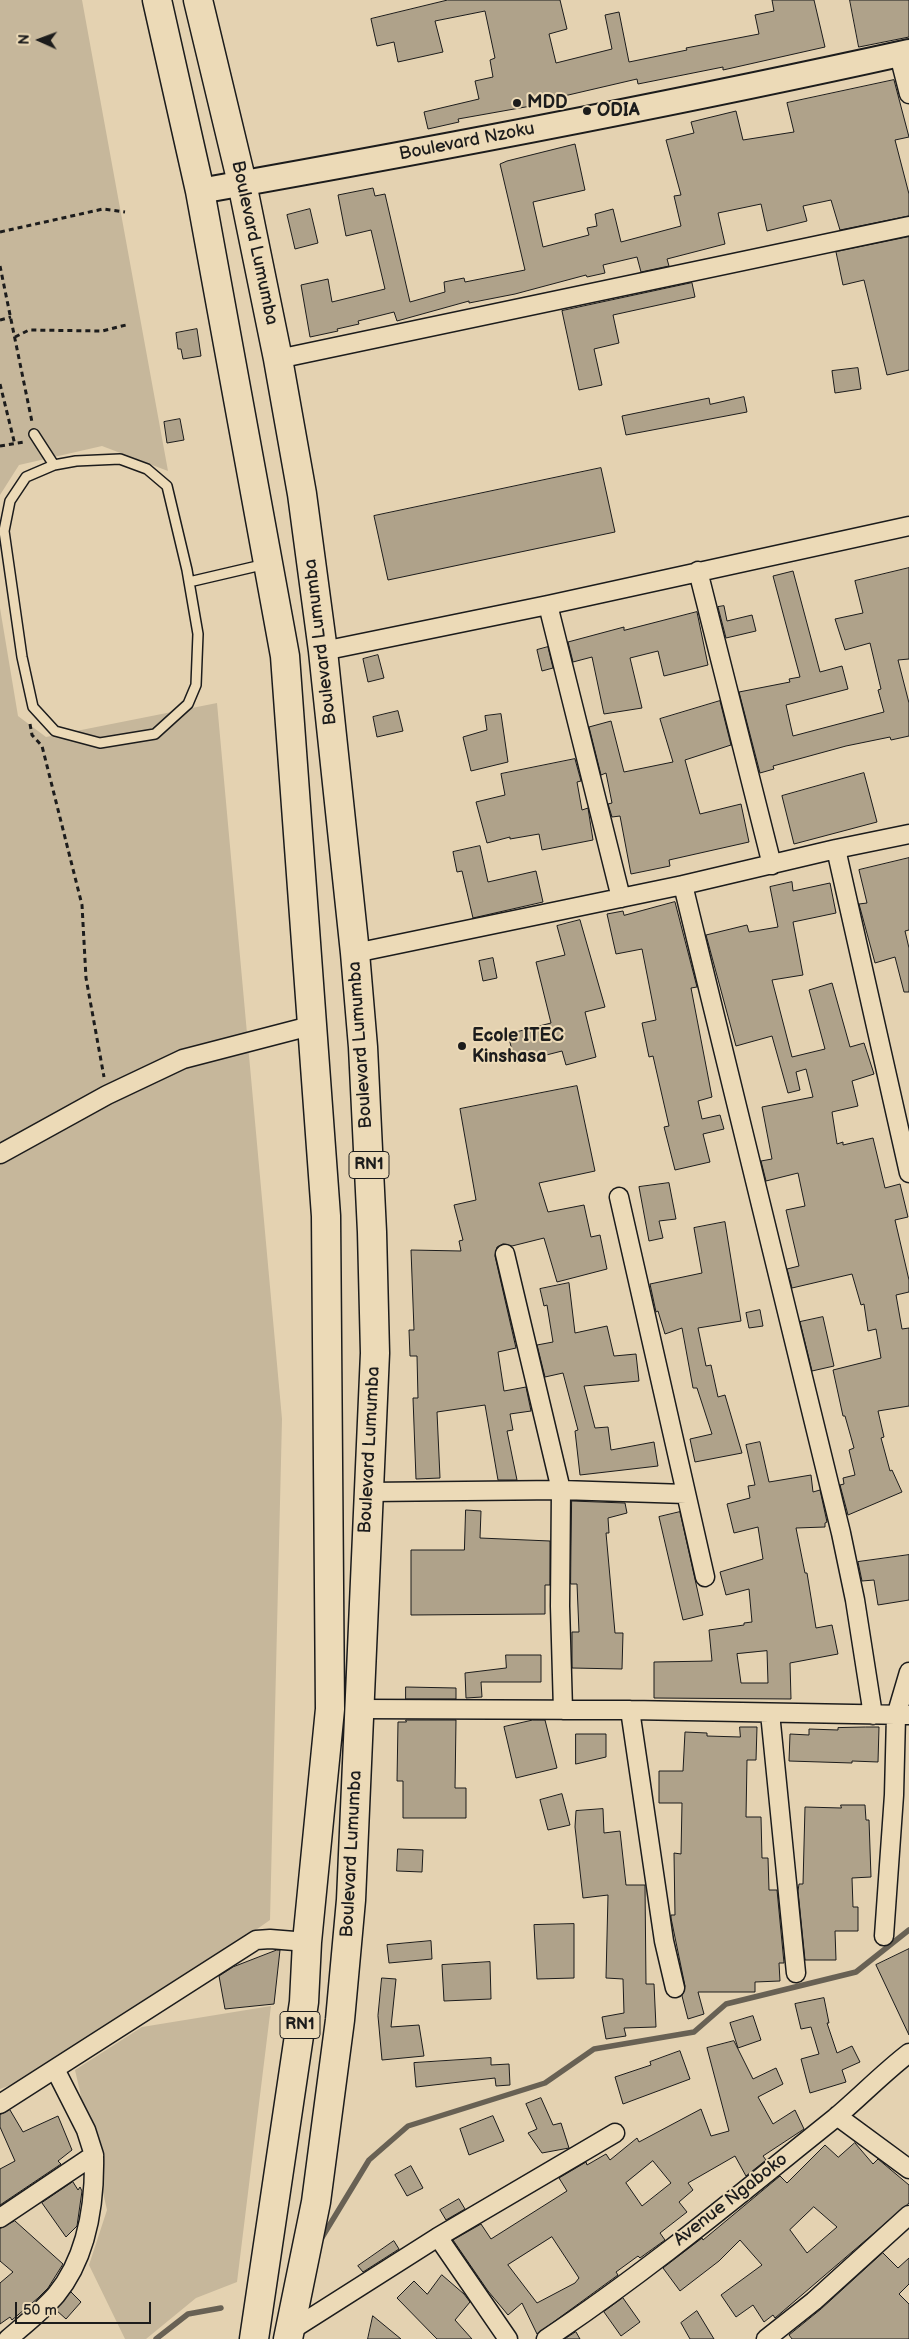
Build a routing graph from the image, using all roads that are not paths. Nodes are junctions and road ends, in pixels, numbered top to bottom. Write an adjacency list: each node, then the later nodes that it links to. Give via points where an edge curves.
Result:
1 (157, 0): 6 (highway, Boulevard Lumumba / RN1)
2 (198, 0): 5 (highway, Boulevard Lumumba / RN1)
3 (904, 53): 4 (street); 5 (street, Boulevard Nzoku, via 621,113)
4 (909, 94)
5 (242, 183): 6 (street, Boulevard Nzoku); 8 (highway, Boulevard Lumumba / RN1)
6 (200, 190): 12 (highway, Boulevard Lumumba / RN1)
7 (909, 226): 8 (street)
8 (278, 359): 16 (highway, Boulevard Lumumba / RN1, via 302,494)
9 (34, 434): 10 (lane)
10 (54, 465): 14 (lane, via 120,459 147,469 166,486); 14 (lane, via 26,477 10,501 4,531 22,657 33,707 55,731 100,743 154,734 188,704 196,685 198,634)
11 (909, 526): 13 (street)
12 (270, 563): 14 (lane); 23 (highway, Boulevard Lumumba / RN1, via 286,656)
13 (698, 571): 15 (street); 19 (street)
14 (189, 582)
15 (548, 605): 16 (street); 21 (street)
16 (323, 651): 22 (highway, Boulevard Lumumba / RN1)
17 (909, 834): 18 (street)
18 (836, 849): 19 (street); 25 (street)
19 (772, 864): 20 (street)
20 (683, 885): 21 (street); 37 (street, via 841,1533)
21 (621, 898): 22 (street)
22 (355, 952): 29 (highway, Boulevard Lumumba / RN1, via 372,1232 375,1353)
23 (314, 1025): 24 (street, via 183,1059 107,1095); 40 (highway, Boulevard Lumumba / RN1, via 326,1216 330,1709)
24 (0, 1154)
25 (909, 1173)
26 (619, 1197): 30 (street)
27 (505, 1254): 28 (street)
28 (562, 1490): 29 (street); 30 (street); 34 (street, via 560,1606)
29 (368, 1492): 33 (highway, Boulevard Lumumba / RN1)
30 (686, 1494): 31 (street)
31 (705, 1577)
32 (909, 1672): 38 (street)
33 (359, 1709): 34 (street); 53 (highway, Boulevard Lumumba / RN1, via 351,1900 340,2020 316,2202)
34 (563, 1710): 35 (street)
35 (630, 1710): 36 (street); 42 (street, via 664,1941)
36 (770, 1713): 37 (street); 41 (street)
37 (873, 1715): 38 (street)
38 (903, 1715): 39 (street)
39 (884, 1936)
40 (307, 1942): 44 (street, via 256,1940); 55 (highway, Boulevard Lumumba / RN1, via 304,2002)
41 (796, 1973)
42 (675, 1988)
43 (909, 2054): 46 (street, Avenue Ngaboko)
44 (56, 2070): 45 (street); 48 (street, via 86,2130)
45 (0, 2104)
46 (837, 2116): 49 (street); 57 (street, Avenue Ngaboko, via 611,2296)
47 (615, 2133): 52 (street)
48 (94, 2155): 51 (street); 54 (street, via 95,2190 81,2251 66,2282 54,2297)
49 (909, 2169)
50 (909, 2215): 58 (street, via 814,2301)
51 (0, 2218)
52 (438, 2238): 53 (street); 56 (street)
53 (289, 2335)
54 (8, 2339)
55 (254, 2339)
56 (508, 2339)
57 (546, 2339)
58 (766, 2339)

